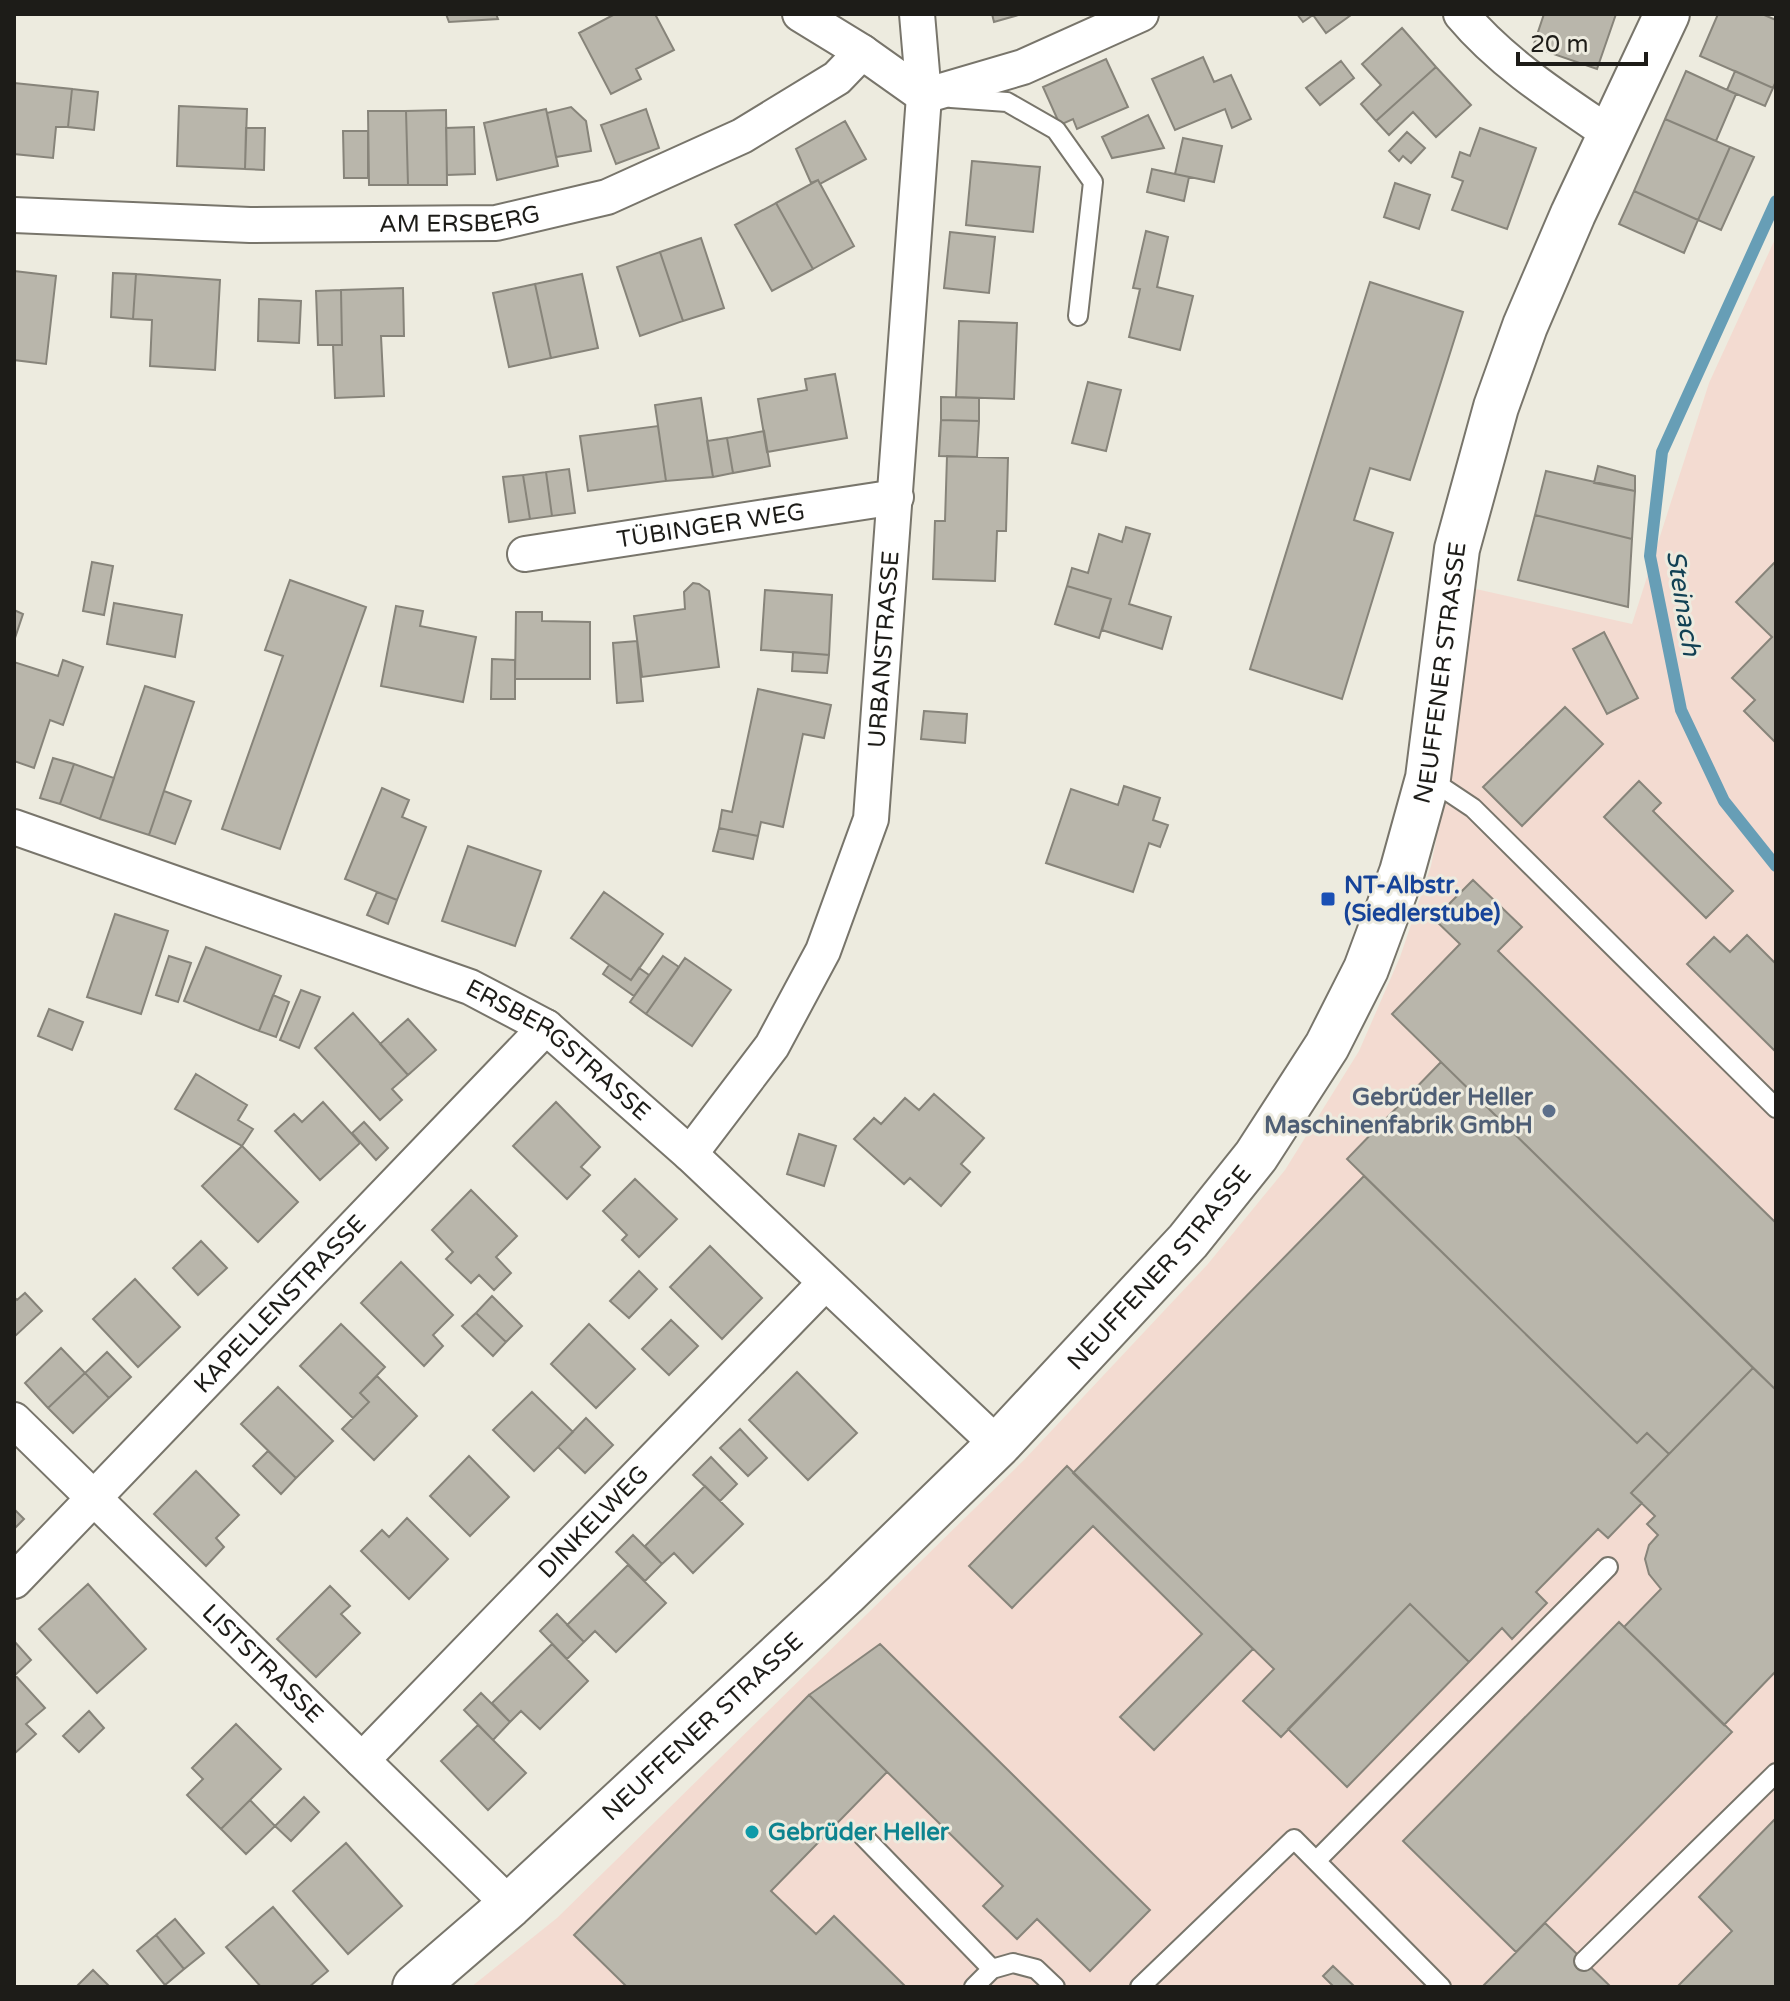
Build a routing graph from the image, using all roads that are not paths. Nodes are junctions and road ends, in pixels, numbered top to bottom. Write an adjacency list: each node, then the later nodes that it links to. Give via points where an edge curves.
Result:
1 (800, 14): 6 (street)
2 (917, 14): 7 (street, URBANSTRASSE)
3 (1141, 14): 7 (street, via 1023,67)
4 (1461, 14): 8 (street, via 1482,40)
5 (1667, 14): 8 (main road, NEUFFENER STRASSE)
6 (862, 52): 7 (street); 9 (street, AM ERSBERG, via 837,78 742,136 607,197 496,223 250,225)
7 (924, 96): 10 (lane, via 1007,102 1056,130 1093,182); 11 (street, URBANSTRASSE)
8 (1610, 134): 13 (main road, NEUFFENER STRASSE, via 1531,312 1496,407 1457,549)
9 (14, 215)
10 (1078, 316)
11 (896, 497): 12 (street, TÜBINGER WEG); 17 (street, URBANSTRASSE, via 871,819 823,951 772,1046)
12 (525, 554)
13 (1428, 778): 16 (lane, via 1473,808); 20 (main road, NEUFFENER STRASSE, via 1402,872 1366,969 1327,1046 1272,1132 1188,1241)
14 (14, 827): 15 (street, ERSBERGSTRASSE, via 470,987)
15 (546, 1027): 17 (street, ERSBERGSTRASSE); 21 (street, KAPELLENSTRASSE)
16 (1776, 1108)
17 (690, 1154): 18 (street, ERSBERGSTRASSE)
18 (825, 1283): 20 (street, ERSBERGSTRASSE); 24 (street, DINKELWEG)
19 (14, 1420): 21 (street, LISTSTRASSE)
20 (998, 1445): 28 (main road, NEUFFENER STRASSE)
21 (94, 1499): 23 (street, KAPELLENSTRASSE); 24 (street, LISTSTRASSE)
22 (1608, 1567): 27 (lane)
23 (14, 1581)
24 (362, 1760): 28 (street, LISTSTRASSE)
25 (1776, 1773): 29 (lane)
26 (863, 1836): 30 (lane)
27 (1316, 1861): 34 (lane, via 1294,1839); 35 (lane)
28 (510, 1905): 31 (main road, NEUFFENER STRASSE)
29 (1584, 1961)
30 (992, 1969): 32 (lane); 33 (lane, via 1013,1963 1036,1969)
31 (415, 1987)
32 (974, 1987)
33 (1055, 1987)
34 (1140, 1987)
35 (1441, 1987)

